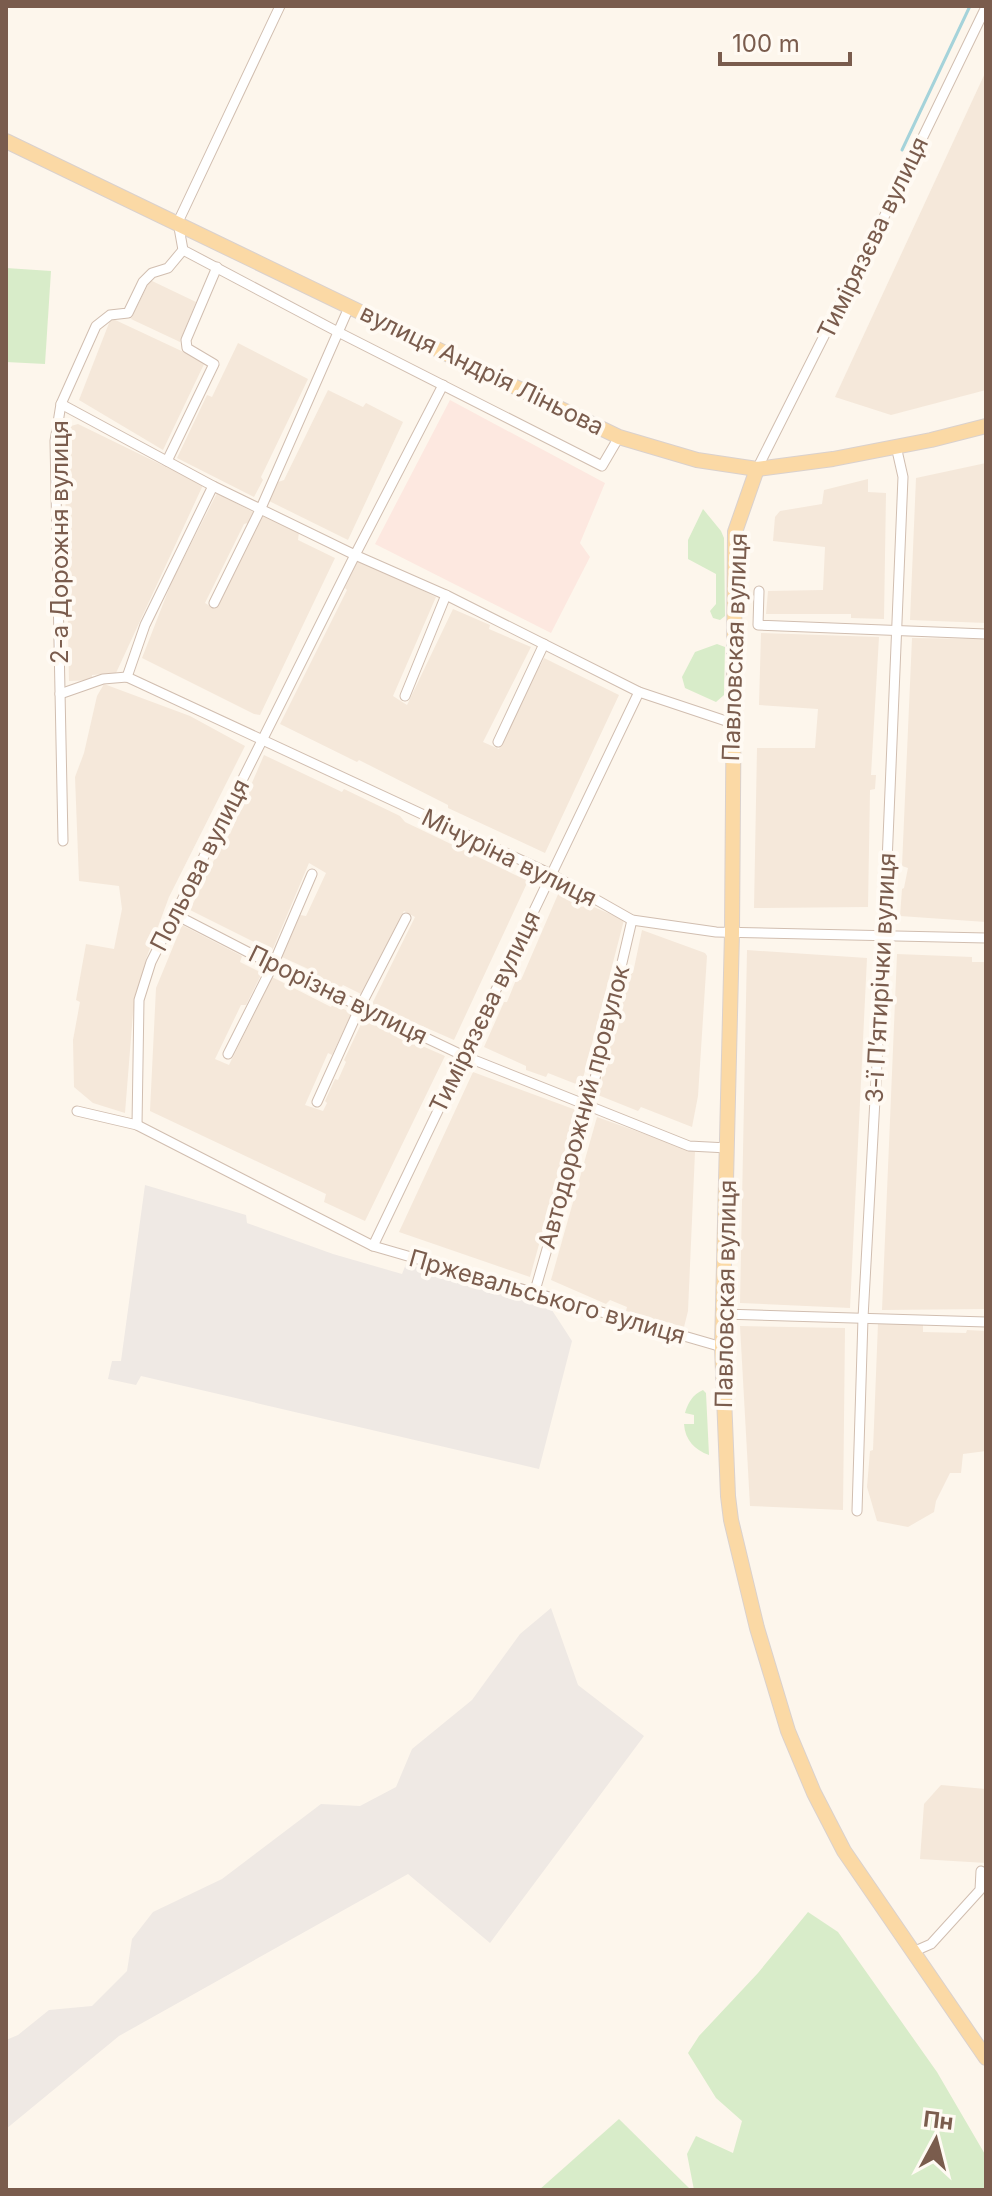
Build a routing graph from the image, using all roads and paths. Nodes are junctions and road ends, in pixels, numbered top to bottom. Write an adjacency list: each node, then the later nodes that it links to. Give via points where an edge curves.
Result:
1 (280, 6): 4 (street)
2 (986, 7): 15 (street, Тимірязєва вулиця)
3 (6, 141): 4 (main road, вулиця Андрія Ліньова)
4 (178, 222): 5 (street); 7 (main road, вулиця Андрія Ліньова)
5 (183, 250): 6 (street); 10 (street, 2-а Дорожня вулиця, via 168,268 143,282 128,313 110,315 96,326)
6 (217, 267): 8 (street); 14 (street, via 186,340 187,348 214,364)
7 (350, 305): 8 (street); 12 (main road, вулиця Андрія Ліньова)
8 (338, 332): 9 (street); 17 (street)
9 (443, 385): 12 (street, via 602,466); 18 (street, Польова вулиця)
10 (61, 404): 14 (street); 27 (street, 2-а Дорожня вулиця, via 55,441)
11 (986, 426): 13 (main road, вулиця Андрія Ліньова)
12 (619, 437): 15 (main road, вулиця Андрія Ліньова, via 697,460)
13 (896, 446): 15 (main road, вулиця Андрія Ліньова); 22 (street, 3-ї П’ятирічки вулиця, via 903,477)
14 (167, 461): 16 (street)
15 (757, 469): 29 (main road, Павловская вулиця, via 735,532)
16 (213, 486): 17 (street); 25 (street, via 145,625)
17 (261, 508): 18 (street); 21 (street)
18 (355, 555): 20 (street); 30 (street, Польова вулиця)
19 (759, 591): 22 (street, via 758,625)
20 (446, 595): 24 (street); 28 (street)
21 (214, 603)
22 (896, 631): 23 (street); 39 (street, 3-ї П’ятирічки вулиця)
23 (986, 634)
24 (544, 644): 26 (street); 31 (street)
25 (127, 677): 27 (street); 30 (street, Мічуріна вулиця)
26 (639, 692): 29 (street); 34 (street, Тимірязєва вулиця)
27 (60, 694): 32 (street, 2-а Дорожня вулиця)
28 (405, 696)
29 (732, 723): 38 (main road, Павловская вулиця)
30 (261, 742): 34 (street, Мічуріна вулиця); 35 (street, Польова вулиця)
31 (498, 742)
32 (63, 841)
33 (312, 874): 41 (street)
34 (551, 874): 37 (street, Мічуріна вулиця); 44 (street, Тимірязєва вулиця)
35 (176, 915): 41 (street, Прорізна вулиця); 48 (street, Польова вулиця, via 151,962 139,1000)
36 (406, 918): 42 (street)
37 (632, 920): 38 (street, Мічуріна вулиця); 46 (street, Автодорожний провулок)
38 (732, 932): 39 (street, Мічуріна вулиця); 49 (main road, Павловская вулиця)
39 (884, 935): 40 (street, Мічуріна вулиця); 53 (street, 3-ї П’ятирічки вулиця)
40 (986, 938)
41 (273, 965): 42 (street, Прорізна вулиця); 43 (street)
42 (360, 1007): 44 (street, Прорізна вулиця); 45 (street)
43 (228, 1054)
44 (464, 1056): 46 (street, Прорізна вулиця); 50 (street, Тимірязєва вулиця)
45 (317, 1102)
46 (589, 1104): 49 (street, Прорізна вулиця, via 689,1146); 51 (street, Автодорожний провулок)
47 (77, 1111): 48 (street)
48 (137, 1125): 50 (street)
49 (728, 1148): 52 (main road, Павловская вулиця)
50 (373, 1246): 51 (street, Пржевальського вулиця)
51 (534, 1294): 55 (street, Пржевальського вулиця)
52 (723, 1314): 53 (street); 55 (main road, Павловская вулиця)
53 (863, 1318): 54 (street); 56 (street, 3-ї П’ятирічки вулиця)
54 (986, 1322)
55 (722, 1347): 58 (main road, Павловская вулиця, via 731,1520 788,1731 844,1851)
56 (857, 1511)
57 (981, 1871): 58 (street, via 980,1890 931,1944)
58 (915, 1951): 59 (main road, Павловская вулиця)
59 (986, 2058)

